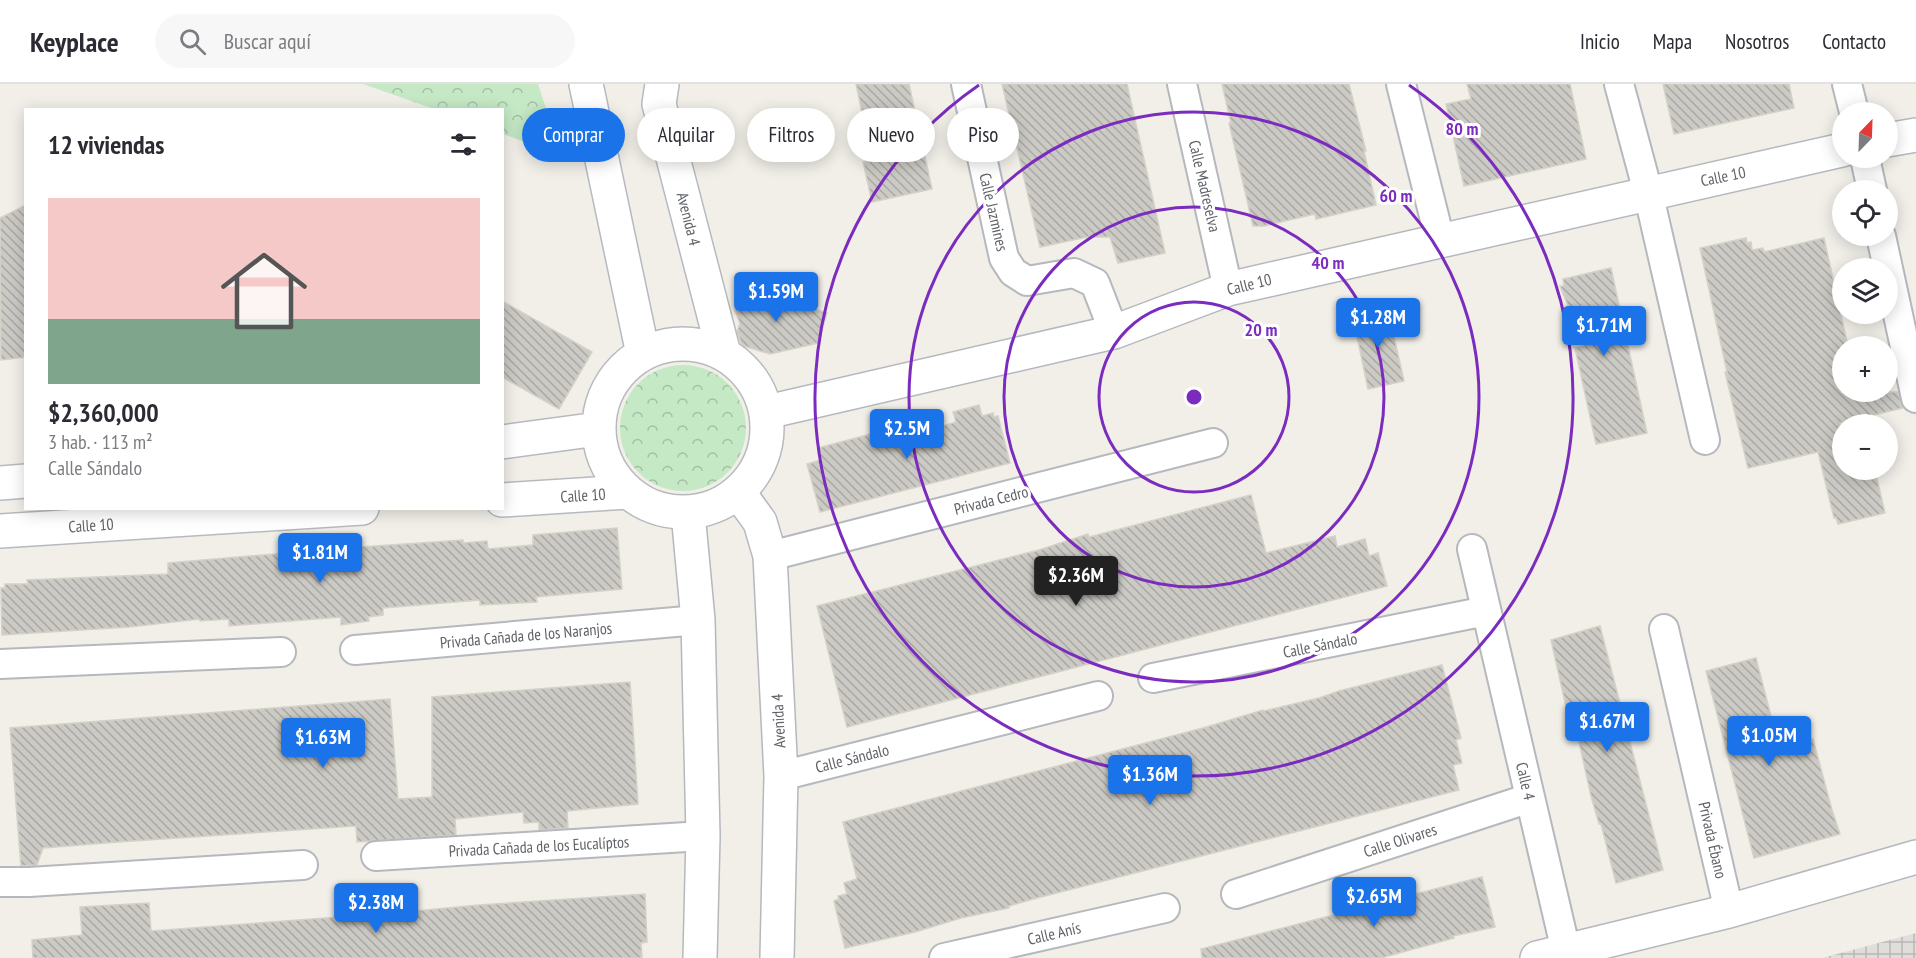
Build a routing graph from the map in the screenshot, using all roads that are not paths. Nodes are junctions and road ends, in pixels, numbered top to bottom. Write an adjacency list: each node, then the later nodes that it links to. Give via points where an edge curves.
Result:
1 (586, 84): 17 (street)
2 (662, 84): 18 (street, Avenida 4, via 659,104)
3 (966, 84): 16 (street, Calle Jazmines, via 1004,258 1013,272 1028,281 1074,273 1095,283)
4 (1182, 84): 15 (street, Calle Madreselva)
5 (1401, 84): 13 (street)
6 (1619, 84): 12 (street)
7 (1847, 84): 8 (street)
8 (1852, 102)
9 (1916, 135): 10 (street)
10 (1898, 139)
11 (1832, 152): 12 (street, Calle 10)
12 (1648, 192): 13 (street, Calle 10); 22 (street)
13 (1440, 240): 15 (street, Calle 10)
14 (1883, 246): 19 (street)
15 (1228, 289): 16 (street, Calle 10)
16 (1114, 332): 20 (street, Calle 10)
17 (643, 354): 18 (street, via 683,344); 21 (street, via 624,368 610,386 601,407)
18 (724, 354): 20 (street, via 743,369 758,389)
19 (1916, 398)
20 (767, 412): 28 (street, via 767,442 758,470)
21 (598, 429): 23 (street); 27 (street, via 606,464)
22 (1705, 440)
23 (504, 442)
24 (1213, 443): 34 (street, Privada Cedro)
25 (24, 481): 26 (street)
26 (0, 483)
27 (627, 492): 29 (street, Calle 10); 31 (street, via 656,509)
28 (740, 493): 31 (street, via 715,507); 34 (street, Avenida 4, via 760,522)
29 (504, 500)
30 (331, 510): 32 (street, Calle 10)
31 (688, 513): 36 (street)
32 (0, 531)
33 (1472, 549): 35 (street, Calle 4)
34 (770, 556): 43 (street, Avenida 4)
35 (1486, 611): 41 (street, Calle Sándalo); 44 (street, Calle 4)
36 (698, 620): 38 (street, Privada Cañada de los Naranjos); 45 (street)
37 (1664, 629): 52 (street, Privada Ébano)
38 (355, 650)
39 (281, 652): 40 (street)
40 (0, 664)
41 (1153, 678)
42 (1098, 696): 43 (street, Calle Sándalo)
43 (781, 776): 55 (street, Avenida 4)
44 (1530, 798): 50 (street, Calle Olivares); 53 (street, Calle 4)
45 (702, 836): 46 (street, Privada Cañada de los Eucalíptos); 54 (street)
46 (376, 856)
47 (1916, 857): 52 (street)
48 (303, 865): 49 (street)
49 (0, 882)
50 (1236, 894)
51 (1165, 908): 56 (street, Calle Anís)
52 (1729, 911): 53 (street)
53 (1551, 954)
54 (700, 958)
55 (777, 958)
56 (944, 958)

